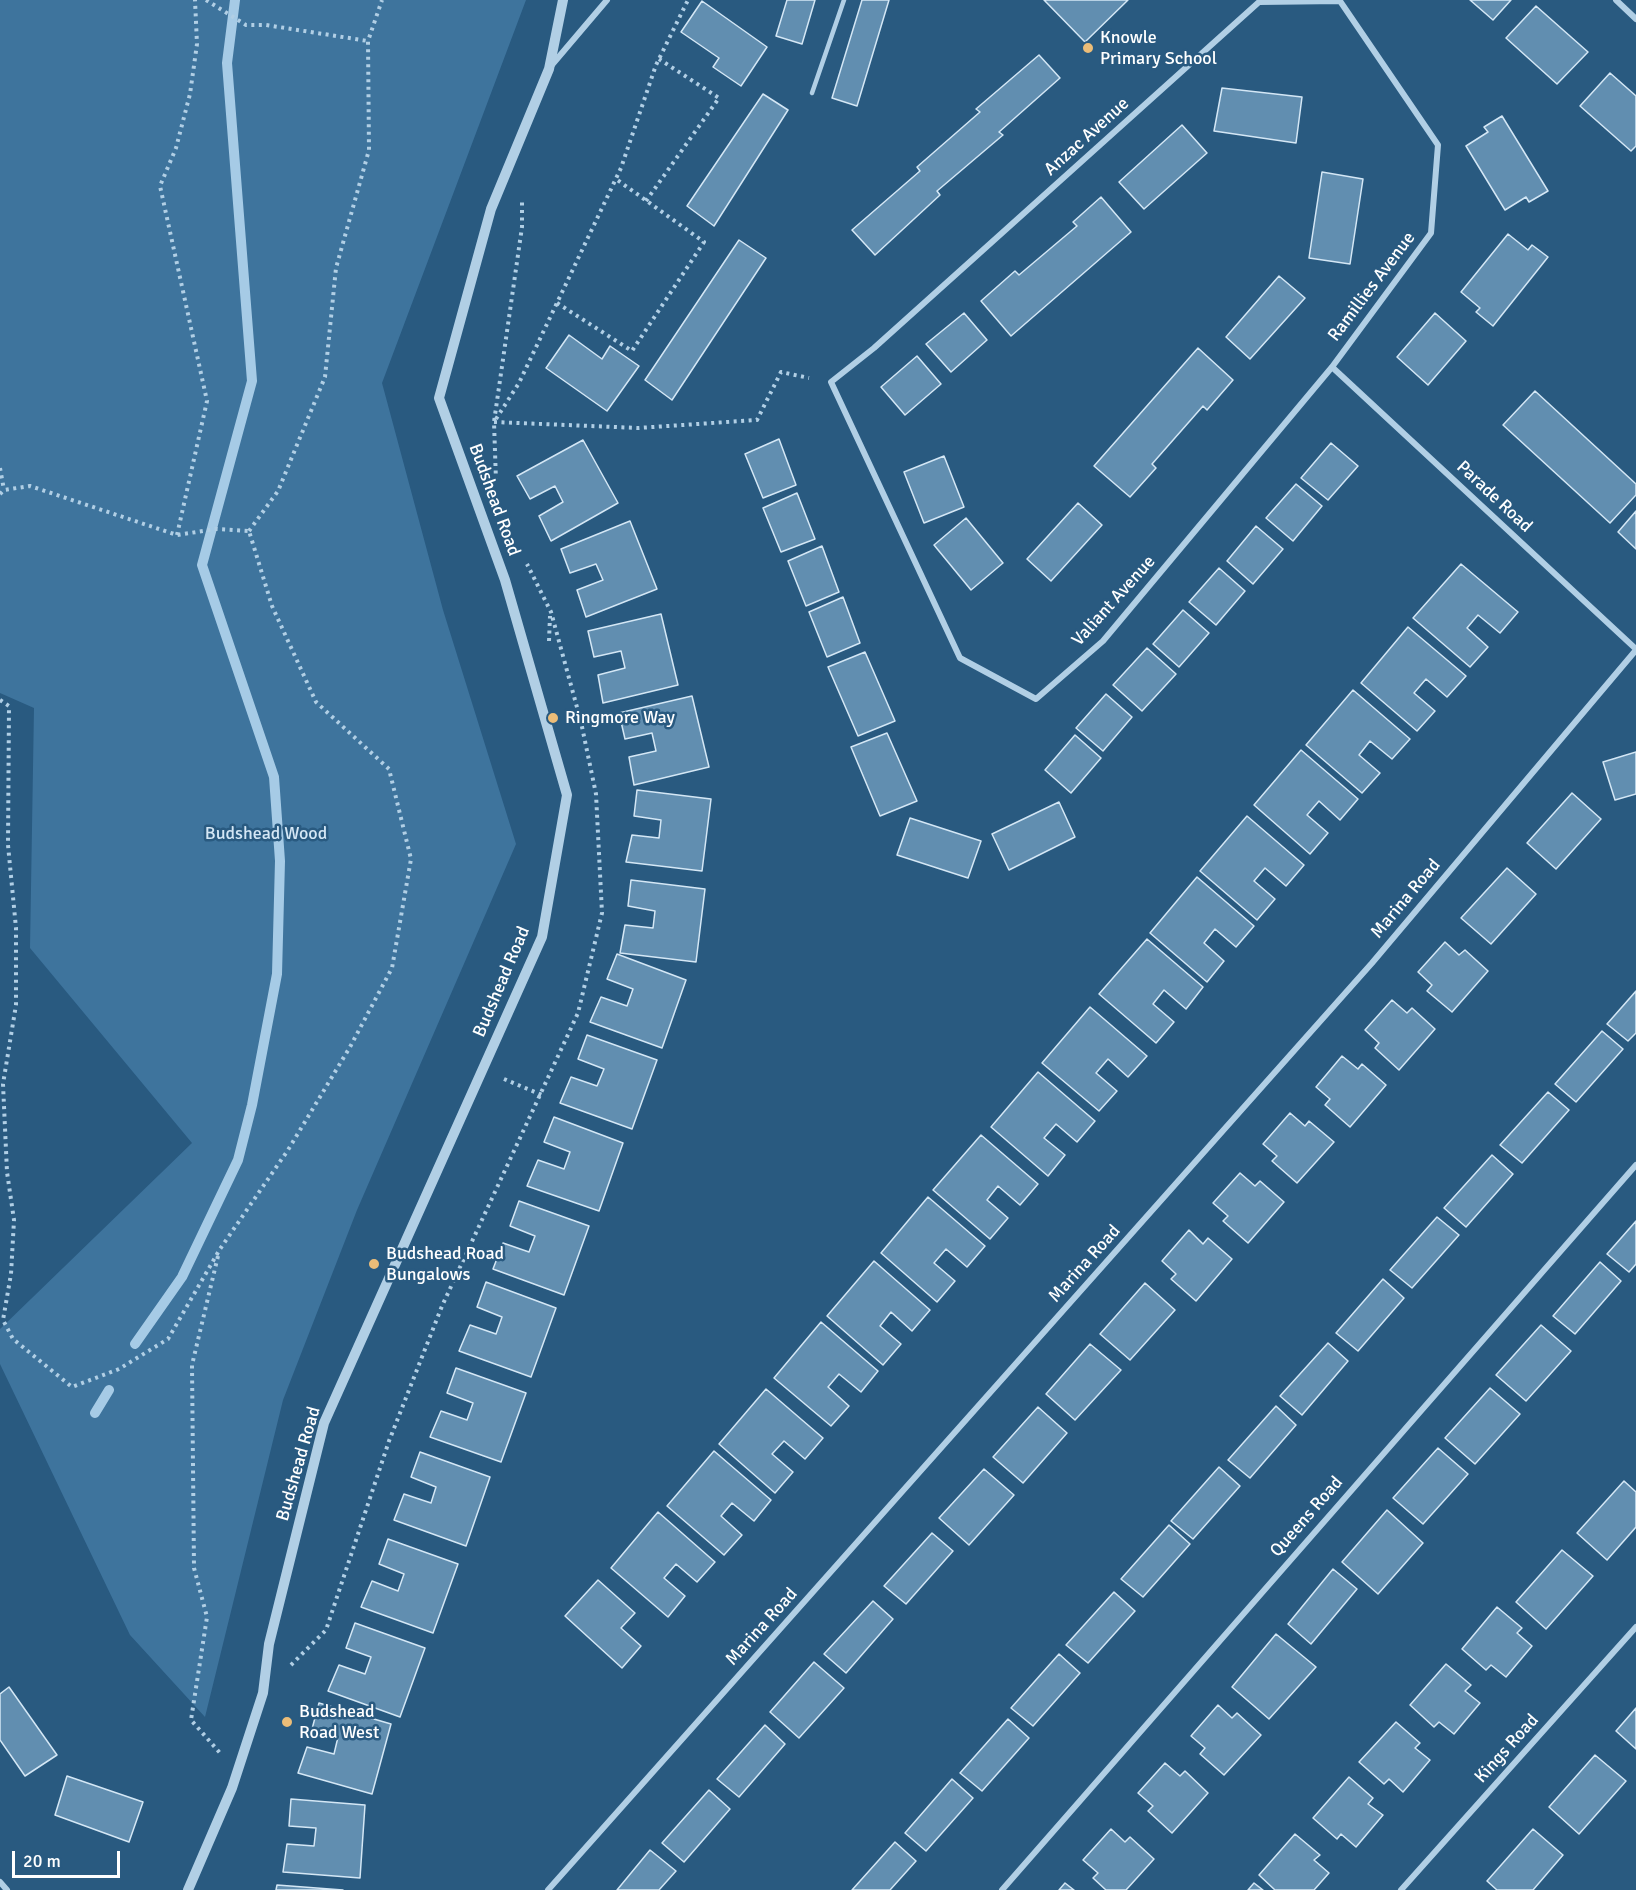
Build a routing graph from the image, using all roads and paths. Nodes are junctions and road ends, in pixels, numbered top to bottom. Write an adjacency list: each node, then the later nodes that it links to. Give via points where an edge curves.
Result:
1 (195, 0): 27 (path, via 197,44 190,94 176,148 160,186 207,401)
2 (206, 0): 11 (path, via 246,25)
3 (382, 0): 11 (path)
4 (563, 0): 13 (street, Budshead Road)
5 (607, 0): 13 (street)
6 (688, 0): 12 (path)
7 (844, 0): 14 (lane)
8 (1616, 0): 10 (street)
9 (1340, 1): 19 (street, Ramillies Avenue, via 1438,145 1431,233); 20 (street, Anzac Avenue, via 1259,2 874,348)
10 (1636, 19)
11 (368, 41): 26 (path, via 369,150 336,268 325,376 278,491)
12 (659, 59): 15 (path); 17 (path, via 718,98)
13 (549, 69): 33 (street, Budshead Road, via 490,209 440,398 505,580 567,795 542,937)
14 (812, 93)
15 (616, 179): 17 (path); 18 (path)
16 (522, 192): 21 (path, via 522,227)
17 (646, 201): 18 (path, via 704,242 632,351)
18 (557, 303): 21 (path, via 519,383)
19 (1332, 367): 20 (street, Valiant Avenue, via 1103,641 1036,699 960,658); 30 (street, Parade Road)
20 (831, 382): 21 (path, via 781,372 757,420 638,428)
21 (494, 422): 23 (path)
22 (0, 468): 24 (path)
23 (496, 486)
24 (4, 490): 25 (path); 27 (path, via 30,486)
25 (0, 495)
26 (249, 531): 27 (path, via 216,529); 36 (path, via 272,606 316,702 389,769 411,859 392,968 288,1150)
27 (177, 535)
28 (526, 561): 29 (path)
29 (551, 612)
30 (1636, 650): 43 (street, Marina Road, via 1372,963)
31 (0, 700): 36 (path, via 9,706 8,845 16,950 16,1005 3,1084 7,1172 14,1220 3,1320 13,1339 72,1386 118,1369 168,1340)
32 (578, 1013): 34 (path)
33 (482, 1070): 34 (path); 38 (street, Budshead Road, via 324,1423 268,1644)
34 (542, 1095): 38 (path, via 442,1306 389,1441 326,1630)
35 (1636, 1164): 44 (street, Queens Road)
36 (220, 1249): 39 (path, via 192,1365 194,1568 207,1617 191,1720)
37 (1636, 1627): 45 (street, Kings Road)
38 (263, 1693): 39 (street, Budshead Road)
39 (236, 1771): 42 (street, Budshead Road)
40 (0, 1882): 41 (street)
41 (7, 1890)
42 (188, 1890)
43 (548, 1890)
44 (1002, 1890)
45 (1401, 1890)

